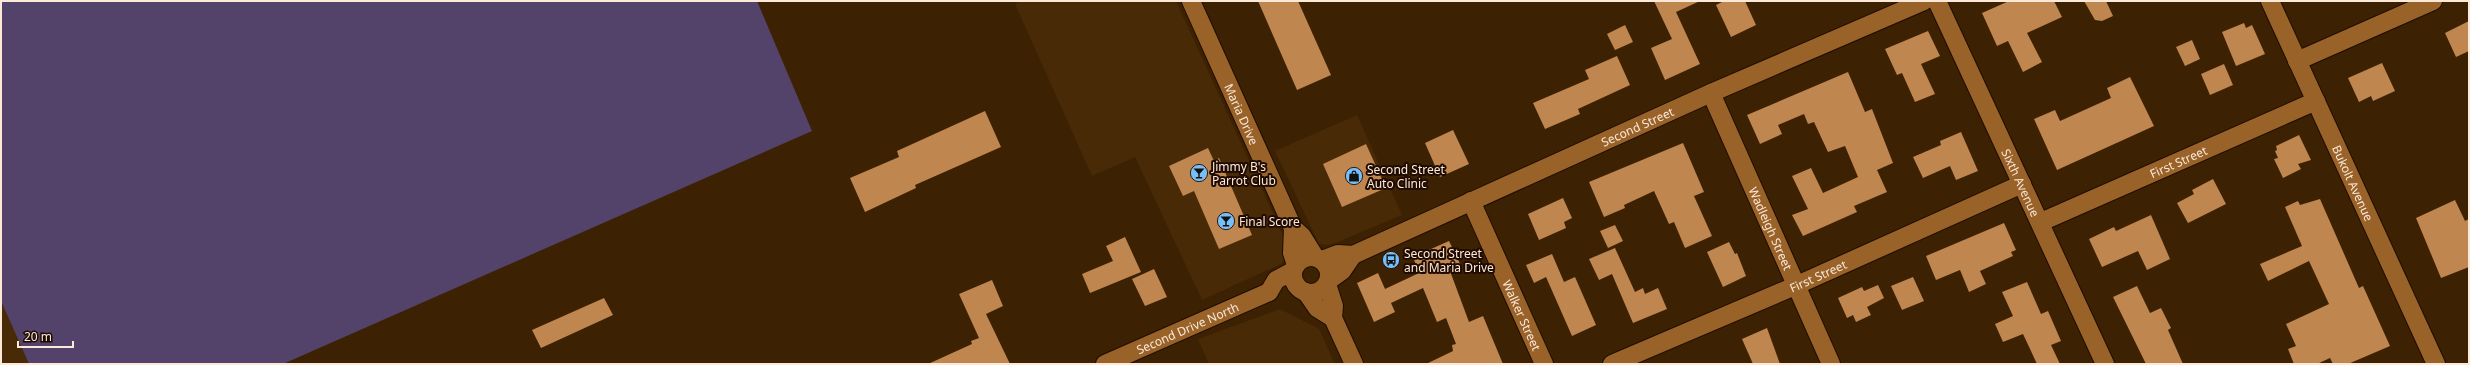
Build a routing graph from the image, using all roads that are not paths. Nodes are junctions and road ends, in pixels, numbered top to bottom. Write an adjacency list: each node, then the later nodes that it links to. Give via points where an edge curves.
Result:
1 (1191, 1): 12 (street, Maria Drive)
2 (1924, 1): 7 (street, Second Street)
3 (1937, 1): 9 (street, Sixth Avenue)
4 (2270, 1): 6 (street, Bukolt Avenue)
5 (2433, 1): 6 (street)
6 (2297, 61): 8 (street, Bukolt Avenue)
7 (1711, 93): 10 (street, Second Street); 17 (street, Wadleigh Street)
8 (2316, 101): 11 (street, First Street); 27 (street, Bukolt Avenue)
9 (2022, 184): 11 (street, Sixth Avenue); 17 (street, First Street)
10 (1471, 201): 13 (street, Second Street); 23 (street, Walker Street)
11 (2041, 222): 26 (street, Sixth Avenue)
12 (1292, 228): 14 (street, via 1302,236); 15 (street)
13 (1353, 255): 14 (street, via 1338,254); 16 (street, via 1342,271)
14 (1318, 258): 15 (street, via 1302,259); 16 (street, via 1328,267)
15 (1295, 268): 18 (street, via 1294,281); 19 (street, via 1276,280)
16 (1328, 283): 18 (street, via 1318,292); 20 (street, via 1334,306)
17 (1795, 286): 24 (street, First Street); 25 (street, Wadleigh Street)
18 (1305, 291): 19 (street, via 1283,294); 20 (street, via 1317,308)
19 (1269, 292): 21 (street, Second Drive North)
20 (1333, 318): 22 (street)
21 (1105, 364)
22 (1354, 364)
23 (1544, 364)
24 (1612, 364)
25 (1831, 364)
26 (2105, 364)
27 (2436, 364)

